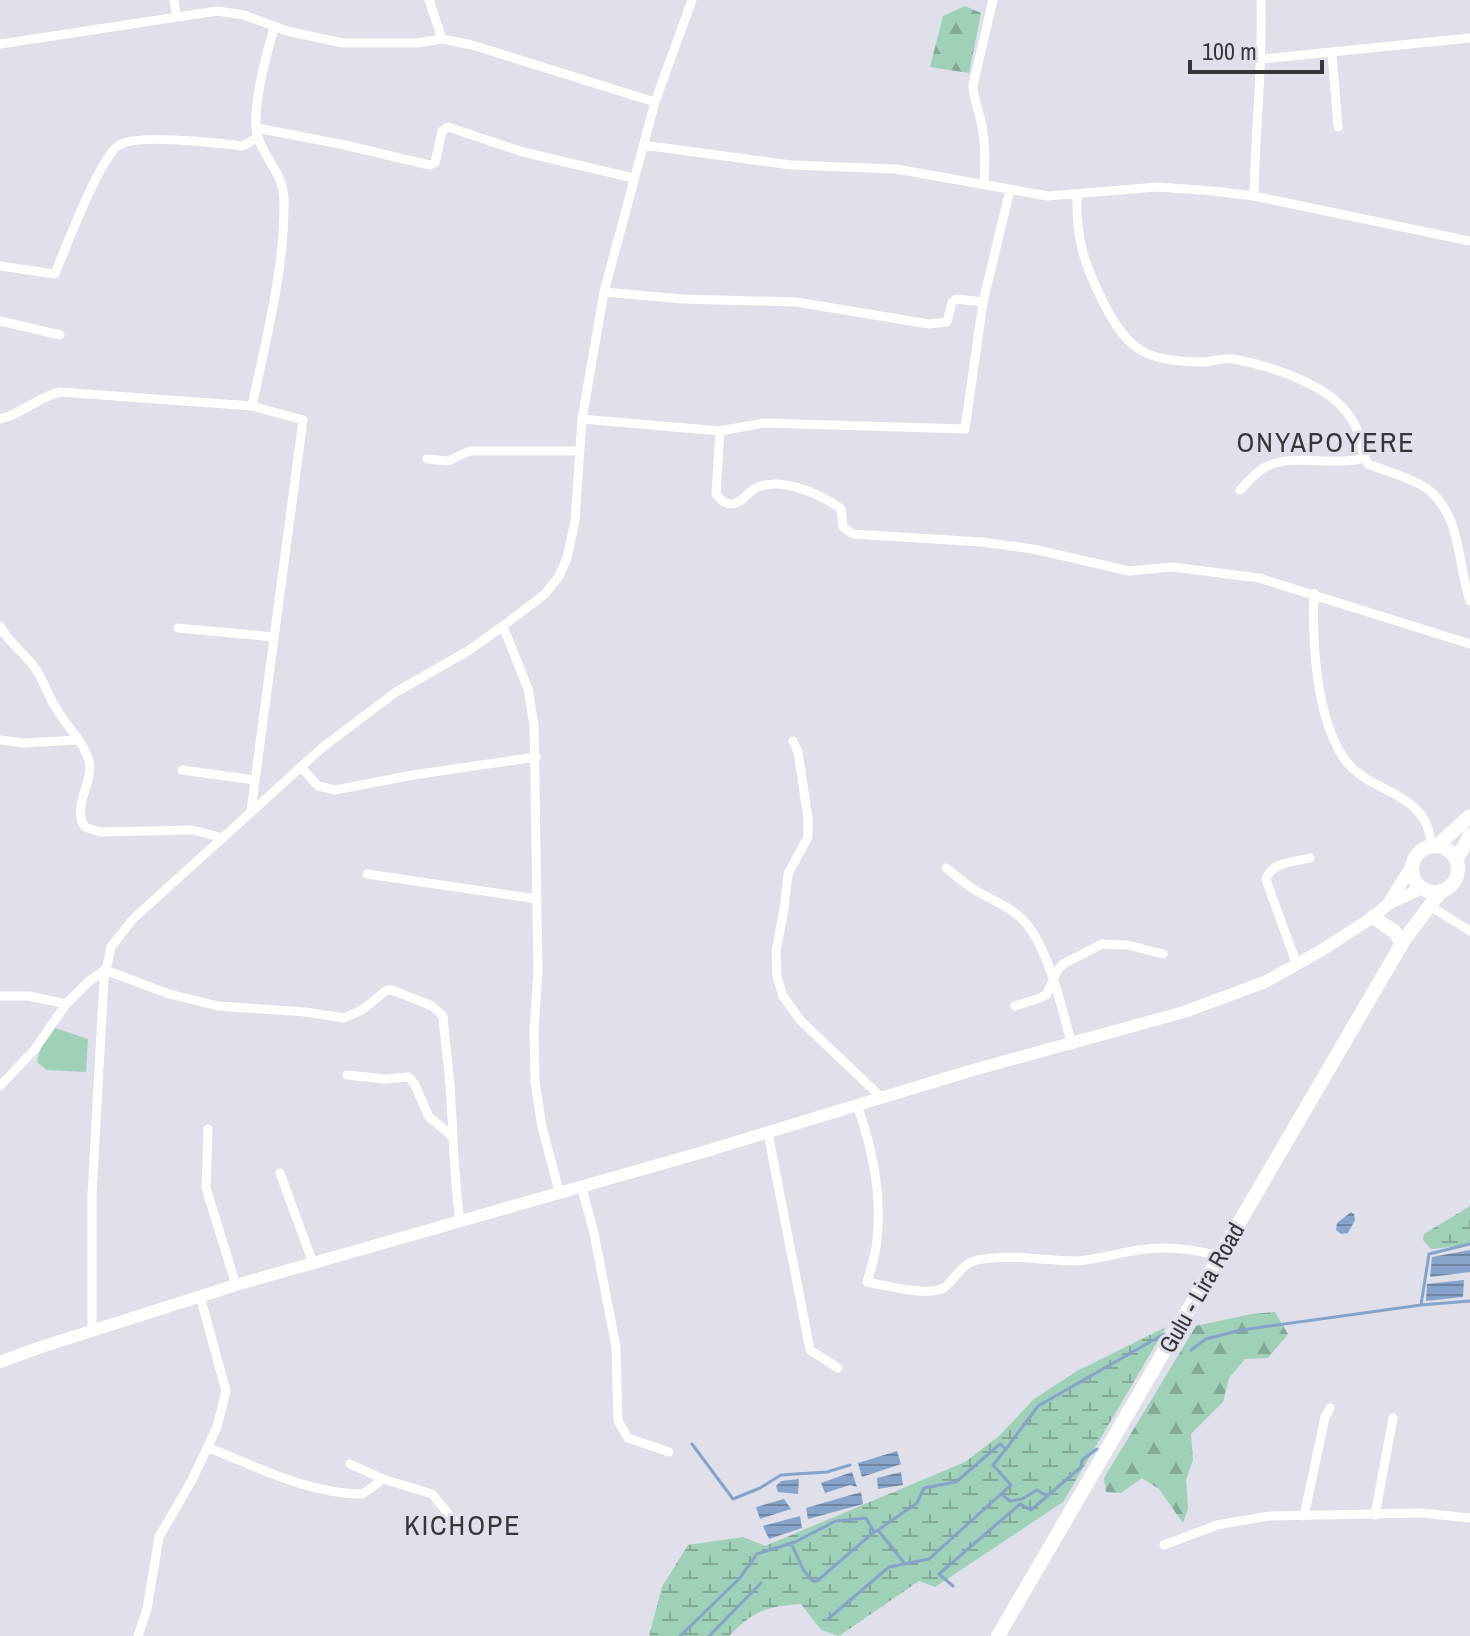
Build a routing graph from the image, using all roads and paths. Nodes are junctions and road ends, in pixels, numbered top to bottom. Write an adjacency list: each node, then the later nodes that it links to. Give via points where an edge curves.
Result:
1 (174, 0): 6 (street)
2 (429, 0): 9 (street)
3 (692, 0): 13 (street)
4 (993, 0): 18 (street, via 973,85 987,153)
5 (1261, 0): 12 (street)
6 (176, 16): 7 (street, via 232,12); 10 (street)
7 (274, 28): 9 (street, via 358,44); 15 (street)
8 (1470, 38): 11 (street)
9 (442, 39): 13 (street)
10 (0, 44)
11 (1332, 53): 12 (street); 14 (street)
12 (1262, 59): 21 (street)
13 (655, 102): 16 (street)
14 (1338, 127)
15 (257, 133): 17 (street, via 345,145 429,165 435,163 442,131 448,127 523,152); 23 (street, via 243,146 140,139 119,145 105,163 55,274); 28 (street, via 278,173 284,199 276,284)
16 (643, 145): 17 (street); 18 (street, via 791,165 896,169)
17 (633, 178): 24 (street)
18 (984, 185): 19 (street)
19 (1010, 190): 20 (street); 25 (street)
20 (1077, 195): 21 (street, via 1158,187); 33 (street, via 1083,260 1112,320 1133,347 1169,359 1232,359 1317,388 1354,423)
21 (1254, 196): 22 (street)
22 (1470, 241)
23 (0, 266)
24 (604, 292): 25 (street, via 796,302 929,324 947,322 956,299); 30 (street)
25 (983, 302): 31 (street, via 965,429 764,423)
26 (0, 321): 27 (street)
27 (60, 335)
28 (252, 406): 29 (street, via 60,392); 42 (street, via 303,420)
29 (0, 419)
30 (582, 419): 31 (street); 32 (street)
31 (720, 431): 37 (street, via 716,494 728,503 761,486 807,489 841,509 843,527 853,534 982,542 1129,571 1172,567 1218,572)
32 (578, 451): 34 (street, via 470,451 448,461); 40 (street, via 575,521 564,566 545,594)
33 (1365, 458): 35 (street, via 1273,464); 36 (street, via 1429,491)
34 (427, 459)
35 (1240, 490)
36 (1465, 553): 38 (street)
37 (1314, 593): 43 (street); 55 (street, via 1317,675 1342,756 1374,784 1404,797 1419,812)
38 (1470, 601)
39 (0, 626): 45 (street, via 38,673)
40 (503, 626): 47 (street, via 528,689); 48 (street, via 370,710)
41 (178, 628): 42 (street)
42 (274, 637): 50 (street)
43 (1470, 644)
44 (0, 740): 45 (street)
45 (78, 740): 54 (street, via 90,763 80,811 87,829 193,830)
46 (793, 741): 79 (street, via 808,837 788,874 777,977 801,1021)
47 (536, 757): 48 (street, via 335,790 318,786); 63 (street)
48 (301, 767): 51 (street)
49 (182, 770): 50 (street)
50 (255, 780): 51 (street)
51 (251, 811): 54 (street)
52 (1470, 816): 55 (main road)
53 (1470, 835): 57 (main road)
54 (223, 838): 71 (street, via 126,926 111,947)
55 (1435, 845): 57 (main road); 58 (main road, via 1418,853)
56 (1310, 858): 70 (street, via 1273,867 1266,880)
57 (1457, 859): 62 (main road, via 1454,882)
58 (1411, 867): 61 (main road); 64 (street)
59 (946, 868): 72 (street, via 1024,920)
60 (367, 874): 63 (street)
61 (1423, 889): 62 (main road); 64 (street); 68 (main road)
62 (1441, 891): 65 (main road)
63 (537, 899): 86 (street, via 535,1082)
64 (1388, 904): 66 (street)
65 (1430, 906): 67 (street); 68 (main road)
66 (1373, 917): 68 (main road); 70 (street)
67 (1470, 931)
68 (1403, 942): 88 (main road, Gulu - Lira Road)
69 (1163, 954): 72 (street, via 1102,944 1070,958)
70 (1297, 965): 76 (street, via 1248,990)
71 (105, 970): 74 (street); 83 (street, via 169,994 228,1007 344,1018 387,990 432,1006 443,1016); 92 (street, via 93,1180)
72 (1054, 979): 75 (street, via 1047,994); 76 (street)
73 (0, 996): 74 (street)
74 (66, 1004): 78 (street, via 35,1049)
75 (1015, 1006)
76 (1072, 1045): 79 (street)
77 (347, 1075): 83 (street, via 409,1077 429,1117)
78 (0, 1086)
79 (881, 1097): 80 (street)
80 (857, 1105): 82 (street); 88 (street, via 876,1190 877,1237 867,1282 933,1292 968,1263 984,1259 1079,1261 1167,1247)
81 (208, 1129): 90 (street, via 206,1188)
82 (768, 1133): 85 (street); 94 (street, via 810,1350)
83 (452, 1136): 87 (street)
84 (280, 1173): 89 (street)
85 (581, 1185): 86 (street); 98 (street, via 616,1347 618,1421 628,1438)
86 (559, 1191): 87 (street)
87 (460, 1221): 89 (street)
88 (1220, 1256): 107 (main road, Gulu - Lira Road)
89 (313, 1263): 90 (street)
90 (236, 1285): 91 (street)
91 (200, 1296): 92 (street); 97 (street, via 226,1391)
92 (92, 1330): 93 (street)
93 (0, 1362)
94 (838, 1368)
95 (1330, 1408): 102 (street)
96 (1393, 1418): 101 (street)
97 (207, 1447): 100 (street, via 272,1475 332,1491 363,1494); 106 (street, via 159,1537)
98 (669, 1452)
99 (350, 1464): 100 (street)
100 (383, 1479): 104 (street, via 432,1494)
101 (1375, 1515): 102 (street); 103 (street)
102 (1304, 1516): 105 (street, via 1245,1519)
103 (1470, 1518)
104 (460, 1528)
105 (1164, 1545)
106 (138, 1636)
107 (998, 1636)

